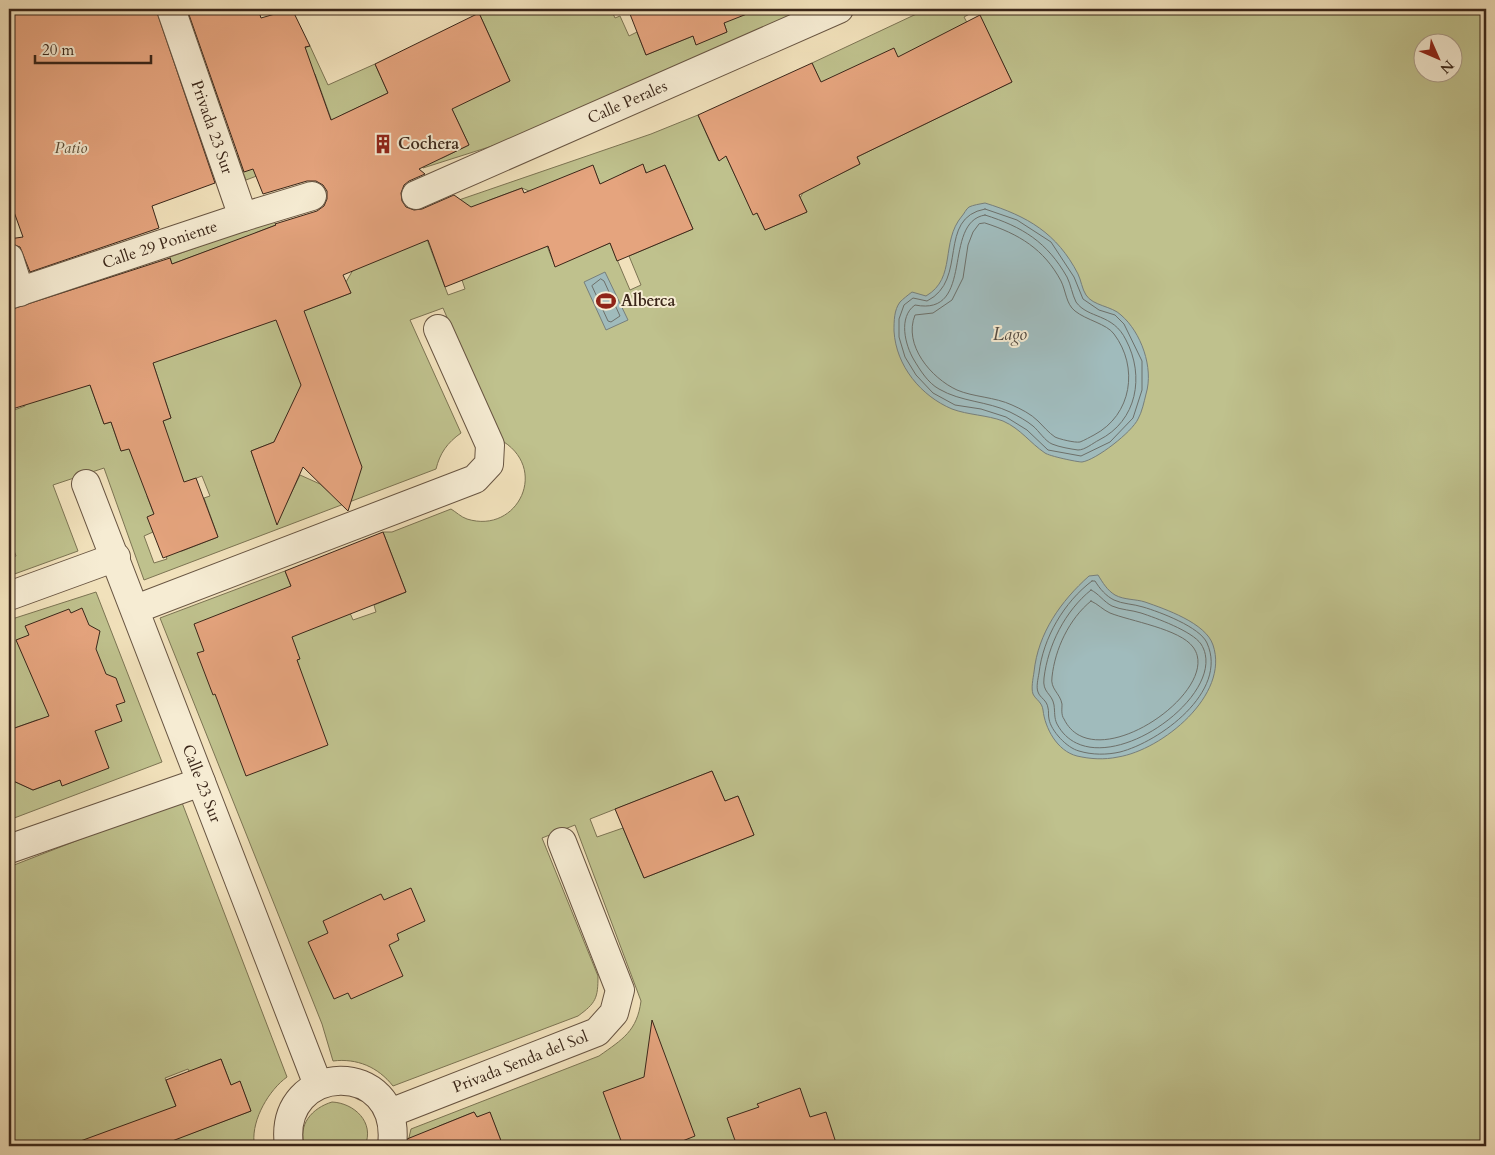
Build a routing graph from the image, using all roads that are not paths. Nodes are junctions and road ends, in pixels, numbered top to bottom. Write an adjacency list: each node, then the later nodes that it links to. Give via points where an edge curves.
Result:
1 (170, 9): 5 (street, Privada 23 Sur)
2 (839, 9): 3 (street, Calle Perales)
3 (416, 195)
4 (312, 196): 5 (street, Calle 29 Poniente)
5 (243, 216): 7 (street, Calle 29 Poniente)
6 (9, 258): 7 (street)
7 (14, 294)
8 (438, 329): 12 (street, via 490,445 489,464 475,478)
9 (86, 484): 10 (street, Calle 23 Sur)
10 (116, 557): 11 (street); 12 (street, Calle 23 Sur)
11 (9, 596)
12 (136, 609): 13 (street, Calle 23 Sur)
13 (201, 782): 15 (street); 16 (street, Calle 23 Sur)
14 (562, 842): 17 (street, Privada Senda del Sol, via 620,990 614,1013 597,1032)
15 (9, 849)
16 (318, 1085): 17 (street, via 335,1080 352,1081 368,1087 381,1098); 18 (street, via 296,1104 289,1126)
17 (390, 1113): 19 (street, via 394,1130)
18 (289, 1146)
19 (392, 1146)

